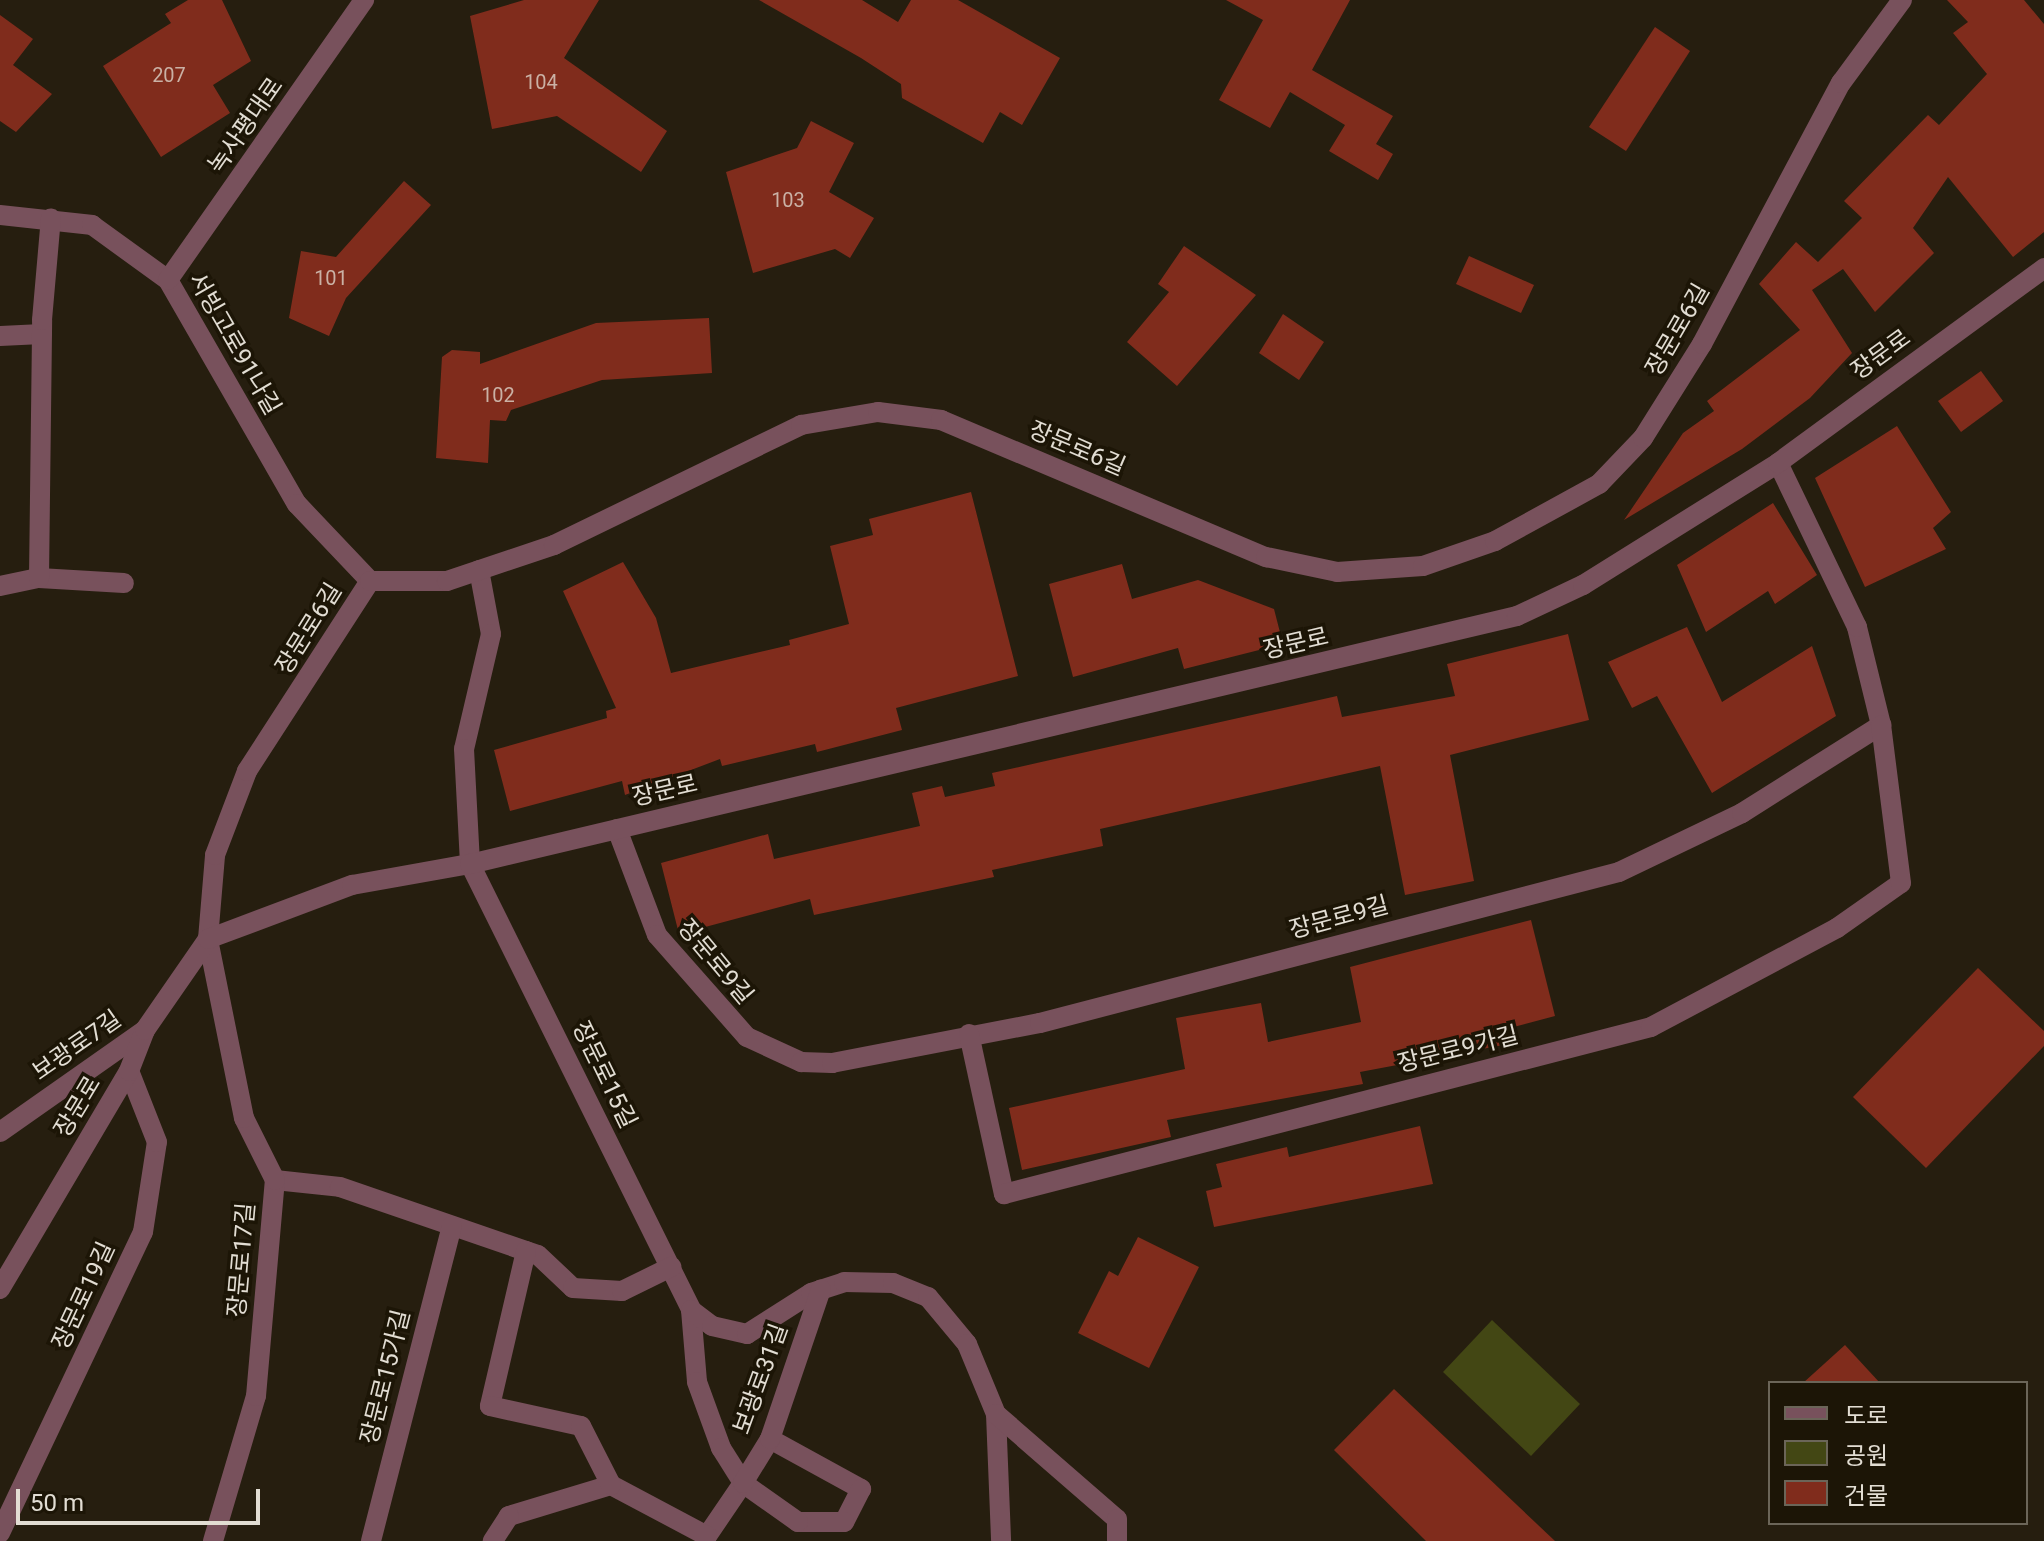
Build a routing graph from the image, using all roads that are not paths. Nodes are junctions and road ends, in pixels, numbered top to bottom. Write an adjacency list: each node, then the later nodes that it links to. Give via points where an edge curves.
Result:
1 (364, 0): 6 (street, 녹사평대로)
2 (1902, 0): 10 (street, 장문로6길, via 1841,83 1702,344 1643,438 1599,484 1495,541 1423,566 1337,572 1266,557 941,420 878,412 801,425 554,545)
3 (0, 215): 4 (street, 서빙고로91나길)
4 (51, 218): 6 (street, 서빙고로91나길, via 92,225); 7 (street)
5 (2044, 268): 9 (street, 장문로)
6 (168, 280): 12 (street, 서빙고로91나길, via 297,504)
7 (42, 334): 8 (street); 11 (street)
8 (0, 336)
9 (1778, 463): 15 (street, via 1857,627); 16 (street, 장문로, via 1583,585 1517,616)
10 (479, 570): 12 (street, 장문로6길, via 447,581); 17 (street, via 491,634 464,749)
11 (39, 578): 13 (street); 14 (street)
12 (370, 581): 18 (street, 장문로6길, via 247,771 215,855)
13 (124, 583)
14 (0, 586)
15 (1881, 725): 20 (street, 장문로9길, via 1742,813 1619,872 1040,1023); 20 (street, 장문로9가길, via 1901,883 1837,928 1651,1027 1004,1194)
16 (617, 829): 17 (street, 장문로); 20 (street, 장문로9길, via 657,935 747,1037 801,1062 832,1063)
17 (470, 864): 18 (street, 장문로, via 352,885); 26 (street, 장문로15길)
18 (208, 939): 19 (street, 장문로); 23 (street, 장문로17길, via 244,1118)
19 (145, 1030): 21 (street, 장문로); 22 (street, 보광로7길)
20 (969, 1034)
21 (129, 1071): 27 (street, 장문로); 35 (street, 장문로19길, via 157,1142 143,1232)
22 (0, 1132)
23 (275, 1180): 24 (street, via 340,1187); 37 (street, 장문로17길, via 256,1396)
24 (452, 1226): 25 (street); 38 (street, 장문로15가길)
25 (526, 1251): 26 (street, via 573,1288 622,1291); 33 (street, via 490,1406 581,1426)
26 (671, 1267): 29 (street, 장문로15길)
27 (0, 1289)
28 (821, 1289): 29 (street, 보광로31길, via 747,1334 712,1326); 30 (street, 보광로31길, via 893,1283 928,1297 967,1344); 31 (street, 보광로31길)
29 (691, 1310): 32 (street, via 697,1382 721,1448)
30 (996, 1414): 40 (street, 보광로31길); 41 (street, 보광로31길, via 1117,1519)
31 (770, 1439): 32 (street, 보광로31길); 34 (street, via 861,1489 844,1522)
32 (743, 1483): 34 (street); 36 (street, 보광로31길)
33 (611, 1485): 36 (street); 39 (street, via 509,1516)
34 (799, 1531)
35 (0, 1533)
36 (706, 1538)
37 (213, 1541)
38 (371, 1541)
39 (493, 1541)
40 (1001, 1541)
41 (1117, 1541)

